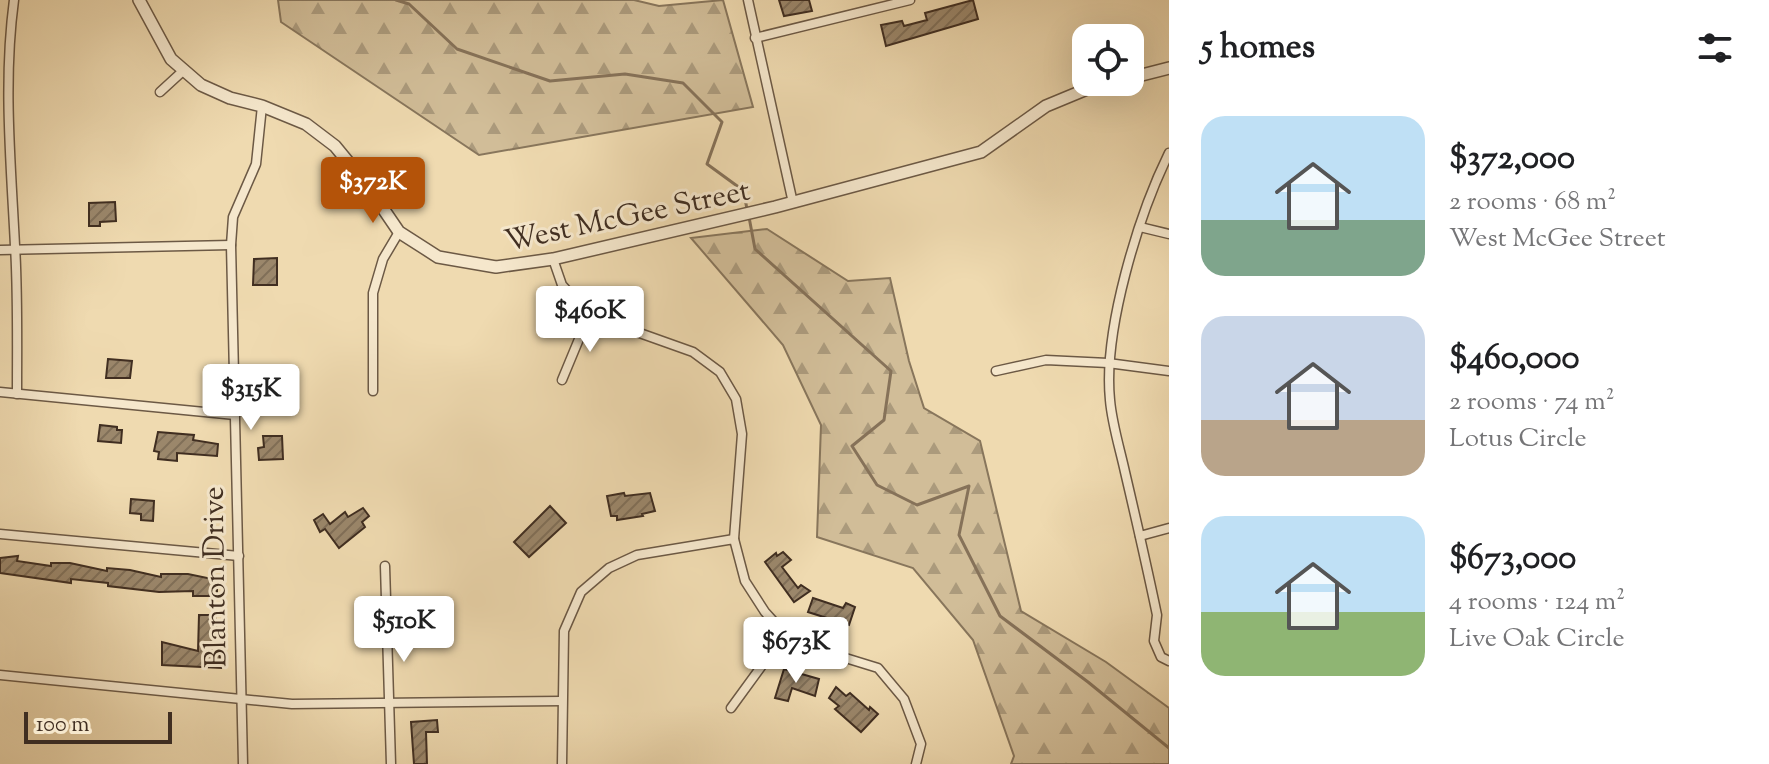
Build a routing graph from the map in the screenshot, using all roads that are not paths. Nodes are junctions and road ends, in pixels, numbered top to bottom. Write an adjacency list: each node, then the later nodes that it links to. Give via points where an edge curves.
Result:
1 (14, 0): 12 (street)
2 (139, 0): 7 (street, West McGee Street, via 171,59)
3 (748, 0): 5 (street)
4 (910, 0): 5 (street)
5 (755, 38): 14 (street)
6 (1169, 68): 8 (street)
7 (184, 70): 9 (street); 11 (street, West McGee Street, via 211,90)
8 (1144, 74)
9 (160, 92)
10 (1072, 95): 14 (street, West McGee Street, via 1046,106 981,152)
11 (262, 106): 16 (street, West McGee Street, via 306,124 335,146); 18 (street, Blanton Drive, via 256,164 233,217)
12 (4, 110): 20 (street)
13 (1169, 153): 15 (street)
14 (793, 203): 21 (street, West McGee Street)
15 (1140, 227): 17 (street); 23 (street)
16 (399, 232): 21 (street, West McGee Street, via 438,257 496,267); 27 (street, via 383,259 373,293)
17 (1169, 234)
18 (231, 245): 20 (street); 30 (street, Blanton Drive)
19 (0, 250): 20 (street)
20 (15, 251): 29 (street)
21 (553, 259): 22 (street, via 562,285)
22 (589, 315): 26 (street); 34 (street, via 693,352 720,372 736,399 742,434)
23 (1108, 363): 24 (street, via 1046,360); 25 (street); 33 (street, via 1110,403)
24 (996, 371)
25 (1169, 371)
26 (562, 380)
27 (373, 391)
28 (0, 392): 29 (street)
29 (17, 394): 30 (street)
30 (235, 415): 35 (street, Blanton Drive)
31 (1169, 528): 33 (street)
32 (0, 534): 35 (street)
33 (1140, 536): 38 (street, via 1157,615 1154,641)
34 (734, 539): 37 (street, via 745,581); 41 (street, via 637,555 609,568 581,592 564,631)
35 (239, 556): 40 (street, Blanton Drive)
36 (385, 566): 42 (street)
37 (785, 634): 43 (street); 47 (street, via 878,668 904,699 921,744)
38 (1169, 661)
39 (0, 675): 40 (street)
40 (241, 700): 42 (street); 44 (street, Blanton Drive)
41 (562, 701): 42 (street); 46 (street)
42 (390, 704): 45 (street)
43 (731, 708)
44 (243, 764)
45 (391, 764)
46 (562, 764)
47 (916, 764)

